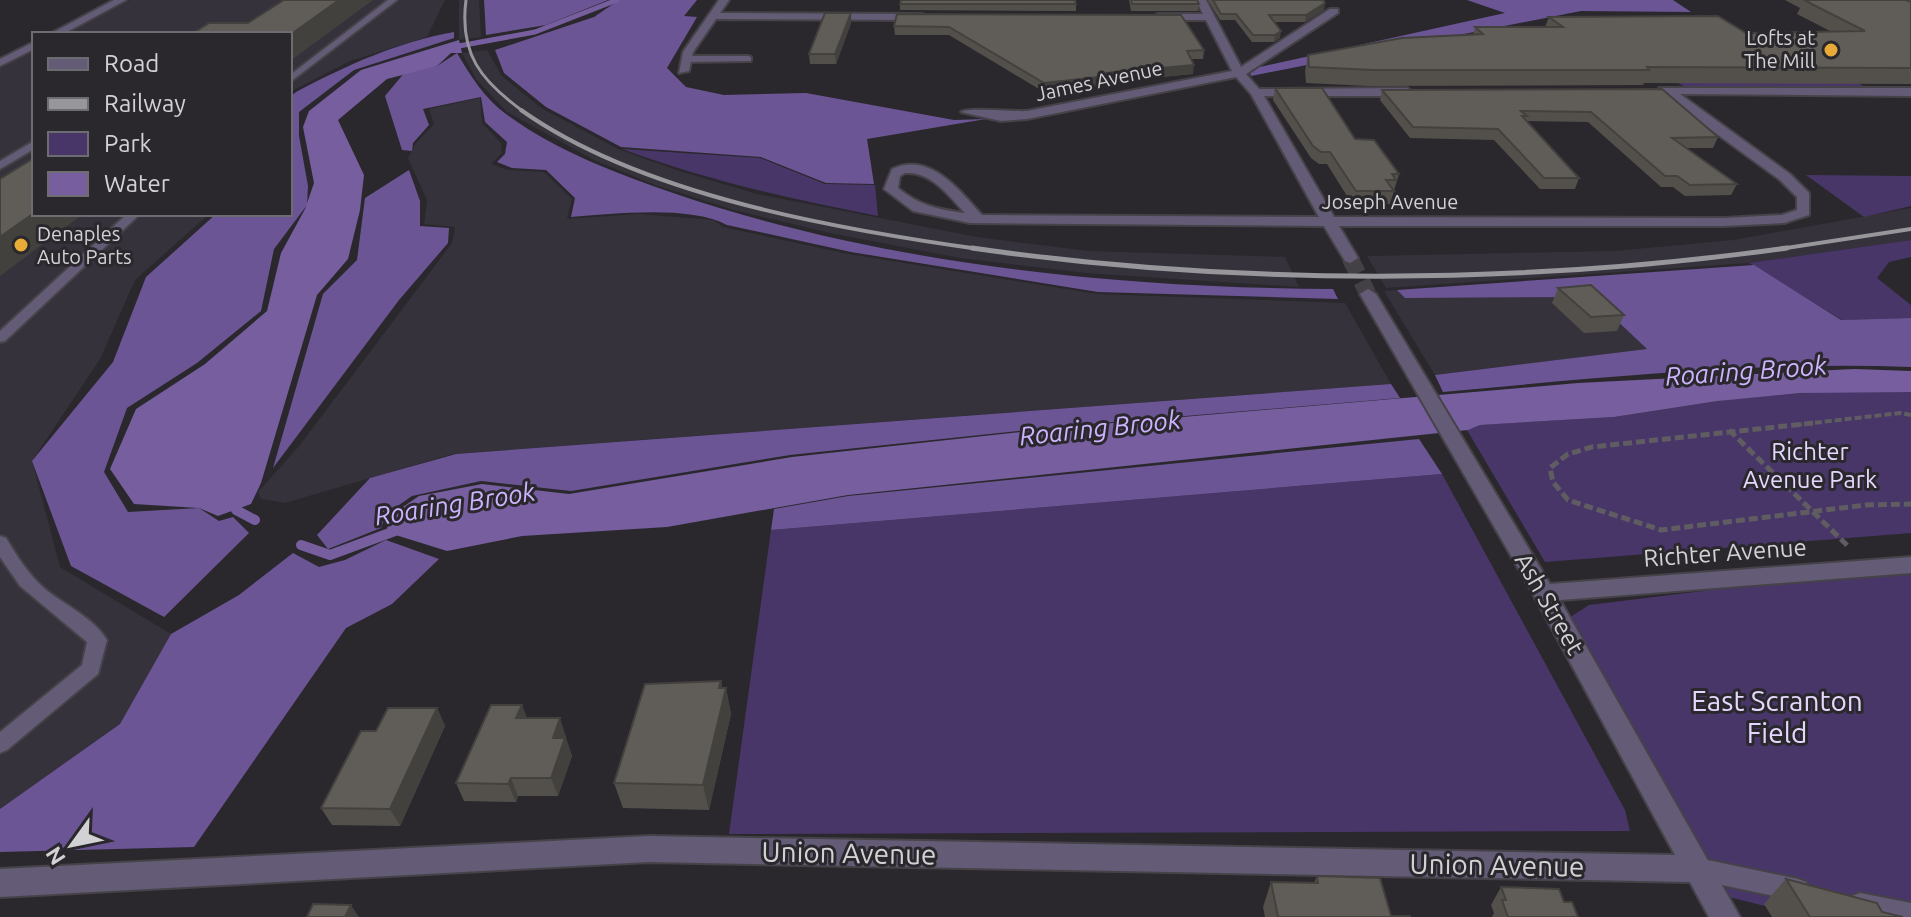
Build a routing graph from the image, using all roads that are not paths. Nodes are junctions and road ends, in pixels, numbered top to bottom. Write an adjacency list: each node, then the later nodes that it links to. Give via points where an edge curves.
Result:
1 (121, 0): 10 (street)
2 (393, 0): 16 (lane)
3 (724, 0): 6 (street)
4 (1201, 0): 9 (street)
5 (1334, 11): 15 (street)
6 (711, 16): 7 (street); 14 (street)
7 (931, 17)
8 (1148, 17): 9 (street)
9 (1210, 17): 15 (street)
10 (59, 32)
11 (32, 46): 13 (street)
12 (748, 59): 14 (lane)
13 (0, 63)
14 (685, 65)
15 (1239, 73): 21 (street); 22 (street, James Avenue, via 1027,115)
16 (292, 77)
17 (1651, 90): 18 (street)
18 (1667, 90): 20 (street); 27 (street, Joseph Avenue, via 1785,177 1804,196 1804,212 1784,219 1724,222)
19 (1414, 92): 21 (street)
20 (1911, 92)
21 (1256, 93): 27 (street)
22 (967, 112)
23 (32, 145): 24 (lane)
24 (0, 166)
25 (132, 216): 30 (lane)
26 (976, 217): 26 (street, Joseph Avenue, via 942,215 902,201 891,189 892,177 913,167 928,170); 27 (street, Joseph Avenue, via 1128,224)
27 (1332, 222): 28 (street)
28 (1350, 258)
29 (1368, 294): 33 (street, Ash Street)
30 (0, 338)
31 (0, 543): 34 (lane, via 37,592 79,620 97,640 91,669)
32 (1911, 565): 33 (street, Richter Avenue)
33 (1544, 593): 35 (street, Ash Street)
34 (0, 744)
35 (1698, 869): 36 (street, Union Avenue, via 649,849); 37 (lane); 38 (street, Ash Street)
36 (0, 883)
37 (1911, 915)
38 (1725, 917)

